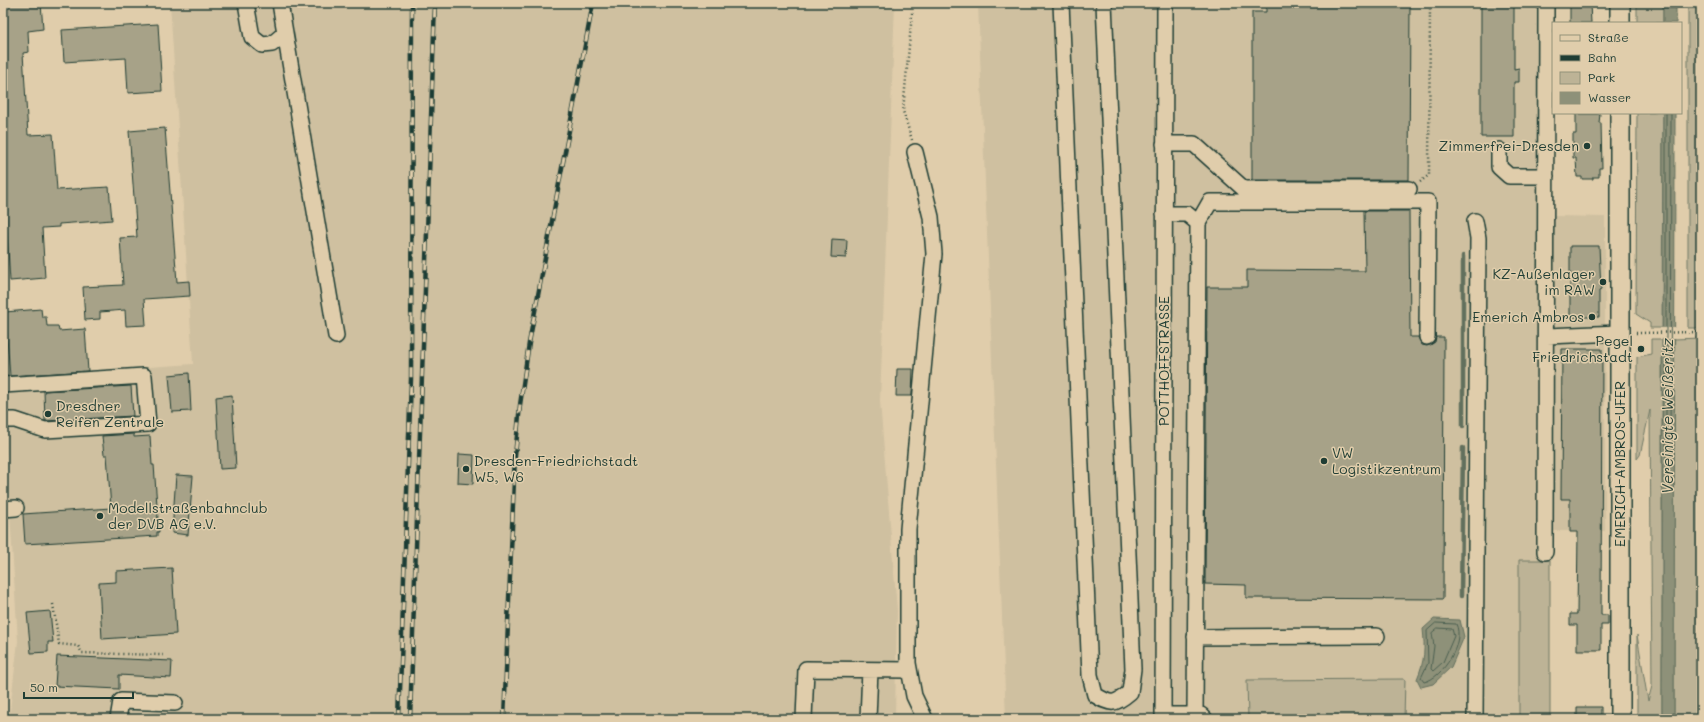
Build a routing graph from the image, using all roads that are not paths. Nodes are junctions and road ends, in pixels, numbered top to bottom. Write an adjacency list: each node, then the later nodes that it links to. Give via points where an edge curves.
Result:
1 (246, 3): 9 (street, via 252,37 262,45 272,44)
2 (280, 3): 9 (street)
3 (1060, 3): 4 (street, via 1090,676 1095,695 1107,703 1119,702 1130,692 1133,669)
4 (1104, 3)
5 (1165, 3): 11 (street, POTTHOFFSTRASSE)
6 (1546, 3): 14 (street)
7 (1620, 3): 8 (main road)
8 (1620, 22)
9 (285, 33): 20 (street)
10 (1620, 114): 19 (main road, EMERICH-AMBROS-UFER)
11 (1164, 144): 15 (street, via 1194,144 1244,189); 16 (street, POTTHOFFSTRASSE)
12 (1499, 150): 14 (street, via 1500,167 1509,176)
13 (915, 152): 29 (street, via 931,217 934,254 908,529)
14 (1546, 176): 21 (street)
15 (1410, 189)
16 (1164, 214): 18 (street, via 1188,214); 31 (street, POTTHOFFSTRASSE)
17 (1475, 222): 37 (street, via 1478,238)
18 (1198, 223): 22 (street, via 1210,202 1428,202); 27 (street)
19 (1627, 333): 21 (street); 38 (main road, EMERICH-AMBROS-UFER)
20 (336, 336)
21 (1547, 336): 25 (street)
22 (1428, 337)
23 (3, 386): 24 (street, via 144,376 148,424 45,430 15,420)
24 (3, 420)
25 (1545, 552)
26 (1377, 636): 27 (street)
27 (1195, 637): 32 (street)
28 (870, 670): 29 (street); 34 (street, via 806,669); 35 (street)
29 (909, 670): 36 (street, via 914,696)
30 (175, 703): 33 (street, via 121,701)
31 (1164, 717): 32 (street)
32 (1200, 717)
33 (118, 719)
34 (804, 719)
35 (868, 719)
36 (925, 719)
37 (1475, 719)
38 (1620, 719)

